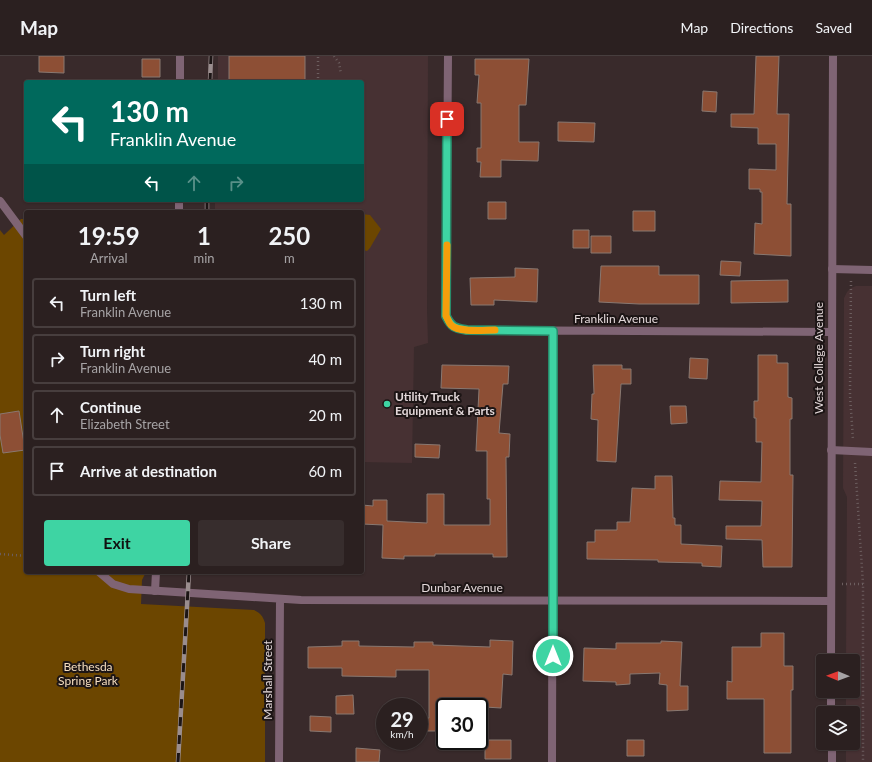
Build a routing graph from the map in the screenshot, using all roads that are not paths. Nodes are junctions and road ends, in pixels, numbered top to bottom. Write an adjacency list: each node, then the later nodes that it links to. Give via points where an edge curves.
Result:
1 (180, 56): 4 (street)
2 (448, 56): 9 (street, Franklin Avenue, via 446,316 455,328 467,330)
3 (833, 56): 7 (street, West College Avenue)
4 (180, 80)
5 (0, 201): 6 (street)
6 (24, 233)
7 (832, 269): 8 (street); 10 (street, West College Avenue)
8 (872, 270)
9 (553, 331): 10 (street, Franklin Avenue); 17 (street)
10 (831, 332): 11 (street, West College Avenue)
11 (831, 450): 12 (street); 18 (street, West College Avenue)
12 (872, 452)
13 (101, 574): 15 (street, Dunbar Avenue, via 113,584 129,589)
14 (156, 574): 15 (street)
15 (155, 591): 16 (street, Dunbar Avenue)
16 (280, 599): 17 (street, Dunbar Avenue); 21 (street, Marshall Street)
17 (553, 601): 18 (street, Dunbar Avenue); 22 (street)
18 (831, 601): 19 (street, West College Avenue)
19 (831, 654)
20 (832, 750): 23 (street)
21 (279, 762)
22 (552, 762)
23 (832, 762)

